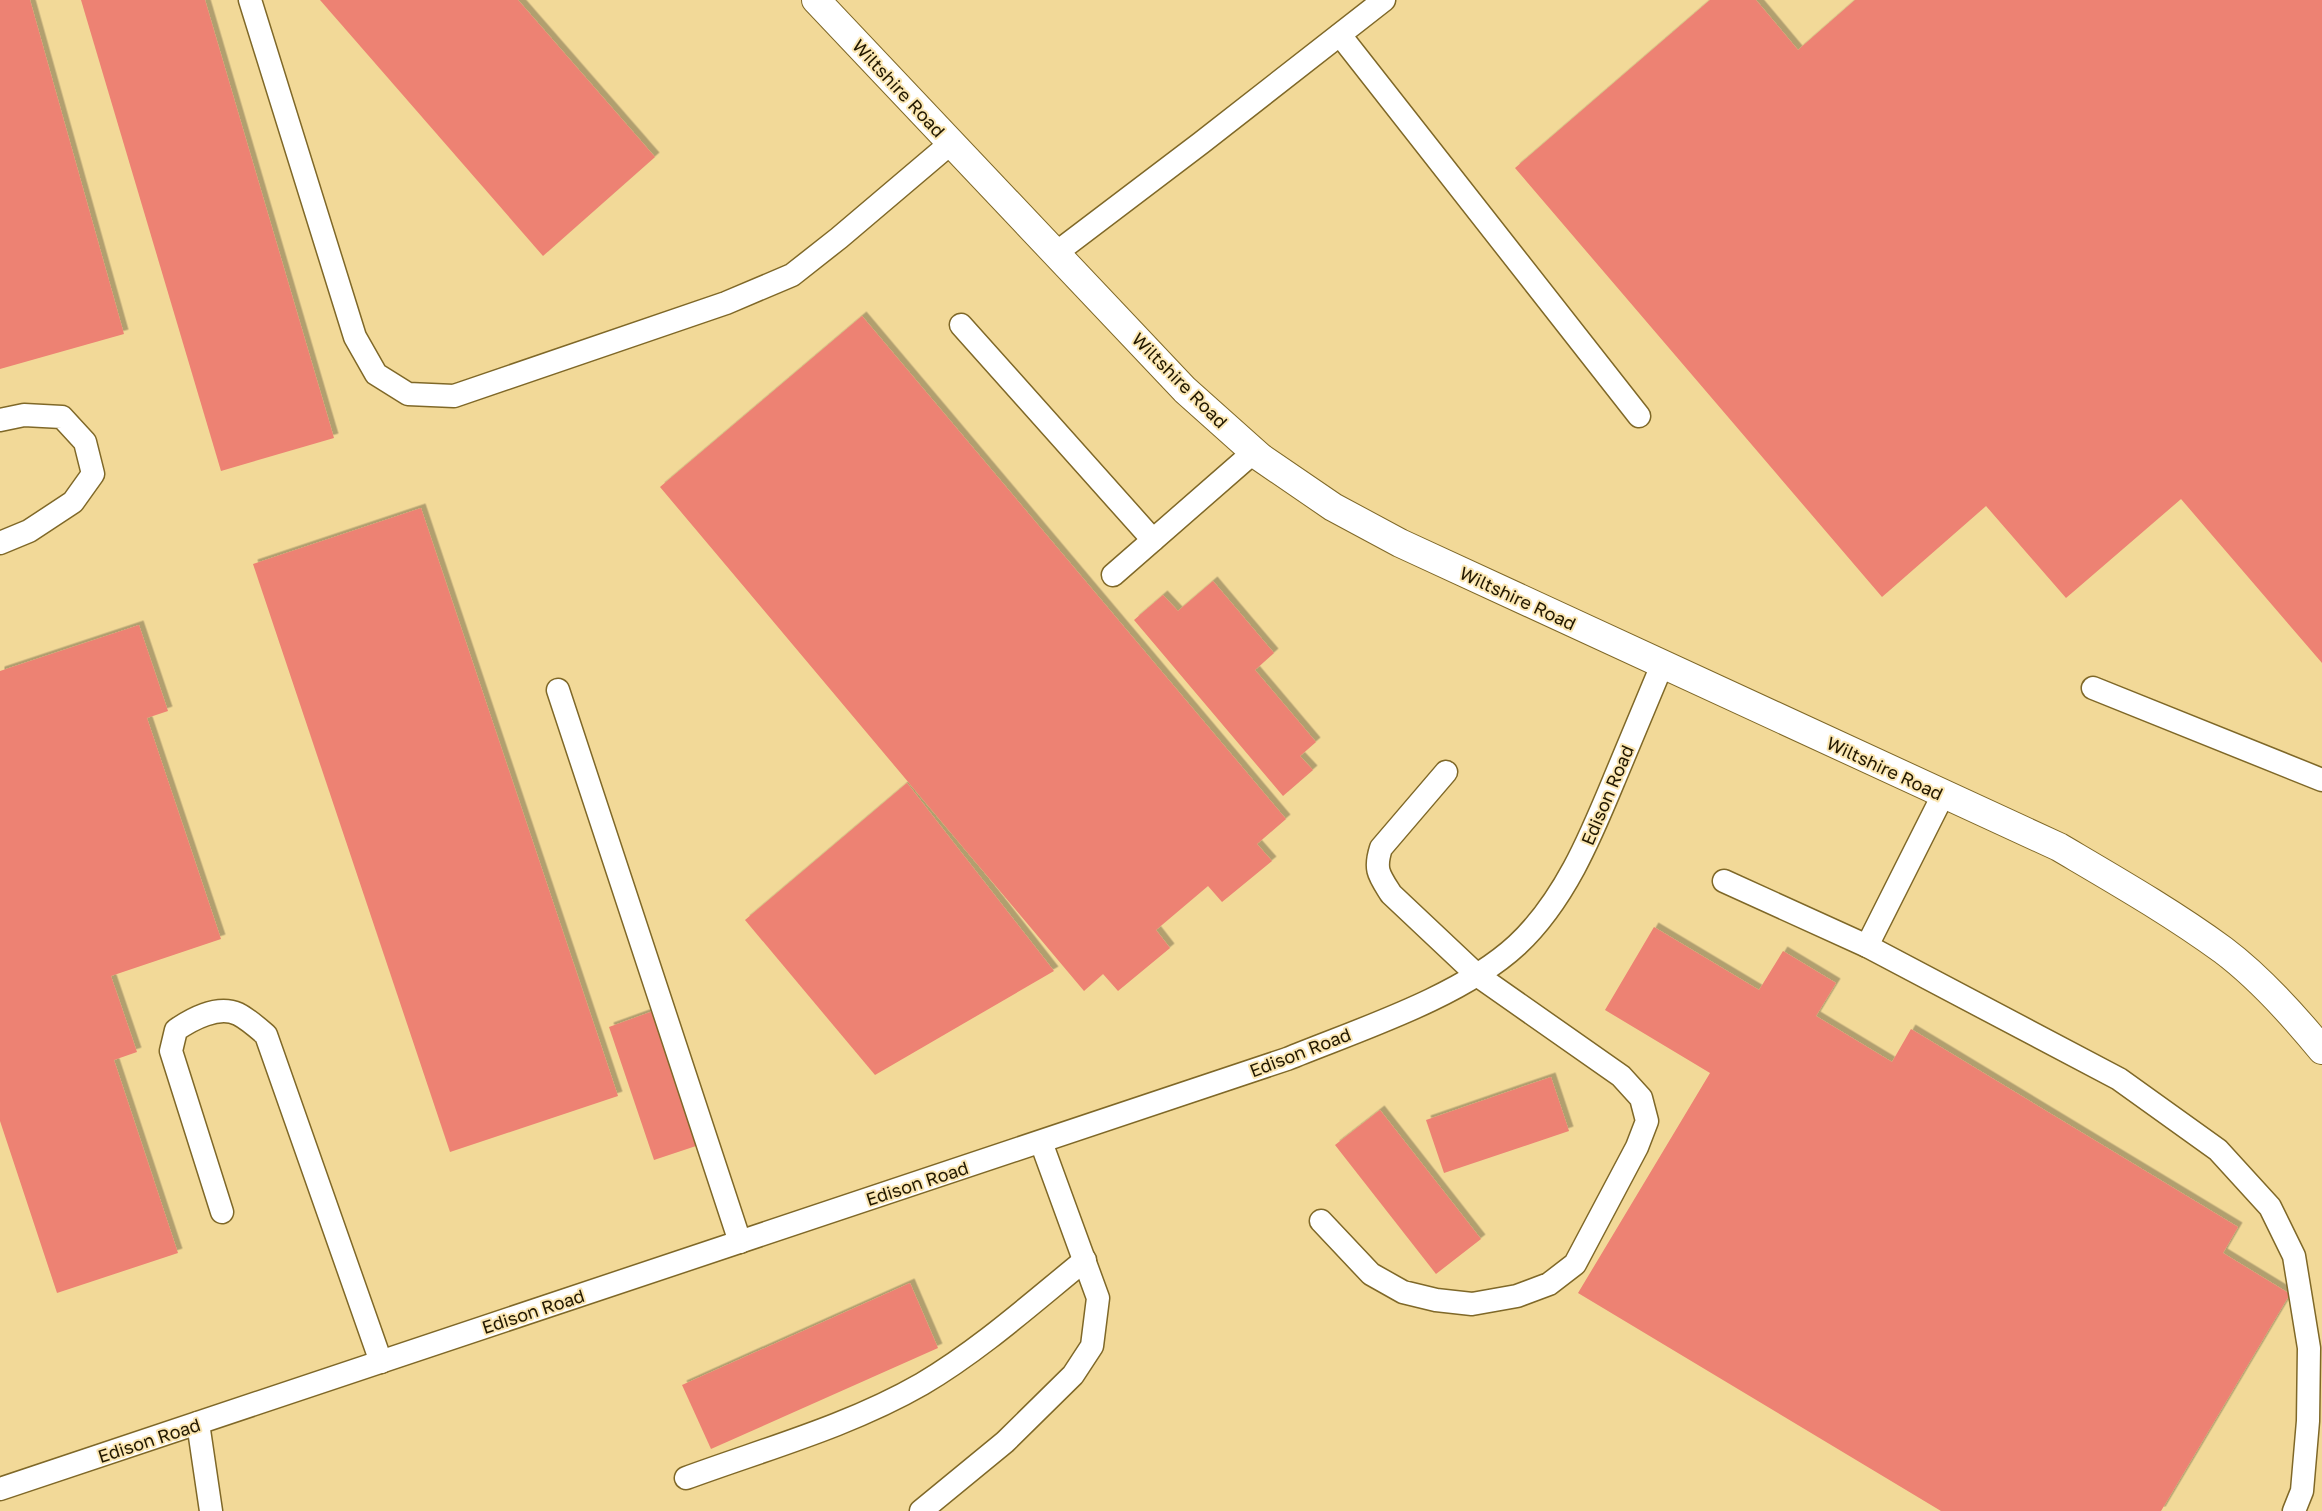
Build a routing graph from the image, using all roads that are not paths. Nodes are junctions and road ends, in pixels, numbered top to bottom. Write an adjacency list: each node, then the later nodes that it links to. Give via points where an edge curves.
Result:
1 (250, 0): 5 (lane, via 355,336 376,374 408,394 454,396 726,303 792,275)
2 (816, 0): 5 (street, Wiltshire Road)
3 (1384, 0): 4 (lane)
4 (1340, 34): 6 (lane); 8 (lane)
5 (950, 143): 6 (street, Wiltshire Road)
6 (1056, 252): 10 (street, Wiltshire Road, via 1186,390)
7 (961, 325): 11 (lane)
8 (1639, 416)
9 (0, 420): 12 (lane, via 24,415 62,418 85,442 93,474 73,502 30,531)
10 (1254, 451): 11 (lane); 14 (street, Wiltshire Road, via 1333,507 1400,543)
11 (1153, 540): 13 (lane)
12 (0, 544)
13 (1114, 575)
14 (1662, 664): 19 (street, Wiltshire Road); 22 (lane, Edison Road, via 1588,842 1551,906 1517,946)
15 (2093, 688): 18 (lane)
16 (558, 690): 27 (lane)
17 (1446, 772): 22 (lane, via 1381,848 1376,863 1391,894)
18 (2322, 780)
19 (1943, 795): 21 (lane); 23 (street, Wiltshire Road, via 2059,848 2152,901 2225,952 2292,1013)
20 (1724, 881): 21 (lane)
21 (1867, 946): 35 (lane, via 2119,1079 2218,1150 2270,1207 2294,1256 2309,1348 2308,1421 2302,1491)
22 (1477, 975): 24 (lane, Edison Road, via 1426,1002 1287,1059); 26 (lane, via 1621,1076 1641,1098 1647,1121 1638,1147 1576,1264 1549,1284 1517,1296 1472,1304 1436,1300 1403,1292 1371,1274)
23 (2322, 1050)
24 (1041, 1142): 27 (lane, Edison Road); 28 (lane)
25 (222, 1212): 29 (lane, via 171,1051 176,1030 191,1019 214,1012 236,1013 266,1035)
26 (1320, 1221)
27 (740, 1242): 29 (lane, Edison Road)
28 (1085, 1260): 31 (lane, via 972,1351 921,1384 860,1415); 34 (lane, via 1098,1298 1092,1346 1073,1375 1005,1442)
29 (382, 1362): 30 (lane, Edison Road)
30 (198, 1423): 32 (lane, Edison Road); 33 (lane)
31 (686, 1478)
32 (0, 1489)
33 (210, 1511)
34 (920, 1511)
35 (2294, 1511)

